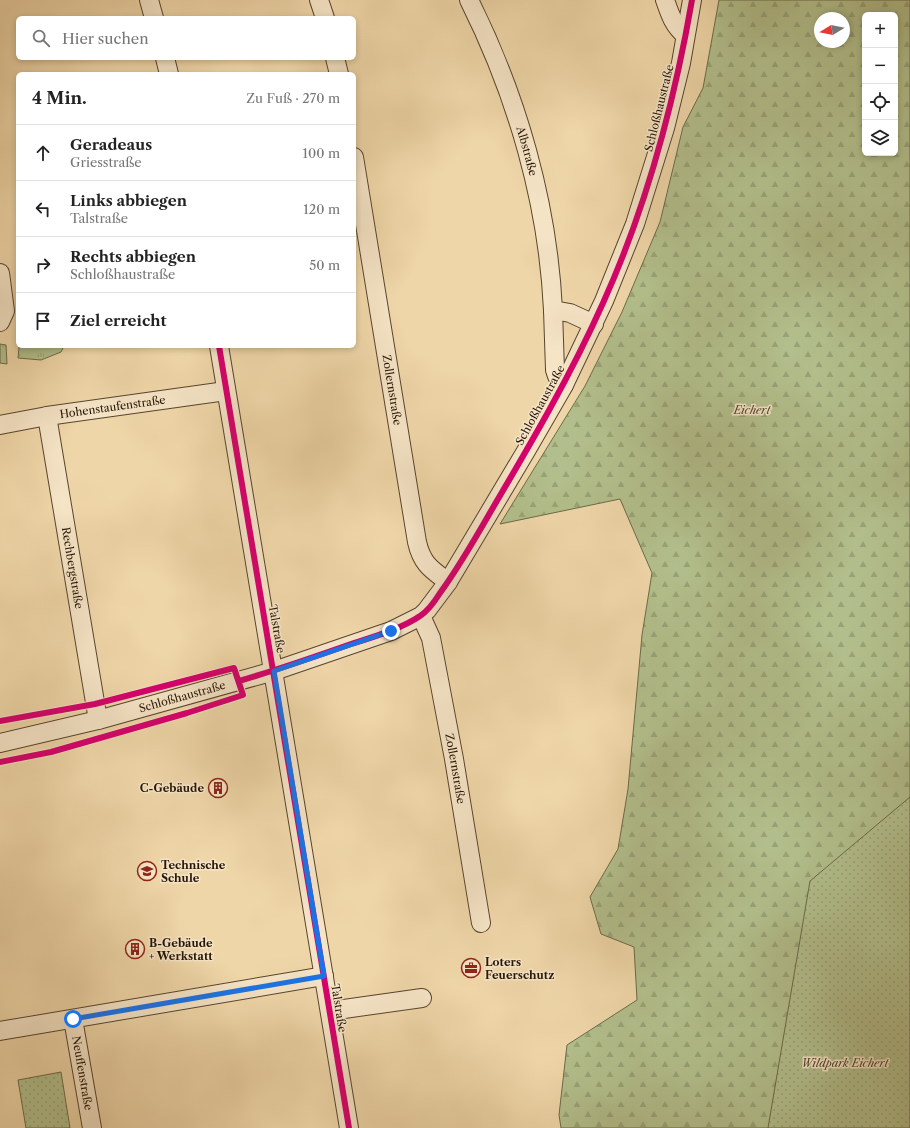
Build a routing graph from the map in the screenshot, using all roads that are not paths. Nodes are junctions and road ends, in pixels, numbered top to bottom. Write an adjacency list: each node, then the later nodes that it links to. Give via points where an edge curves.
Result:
1 (149, 0): 6 (street)
2 (319, 0): 7 (street)
3 (469, 0): 15 (street, Albstraße, via 499,67 526,148 545,232)
4 (665, 0): 8 (street, via 673,22)
5 (692, 0): 8 (street, Schloßhaustraße)
6 (153, 16)
7 (324, 16)
8 (685, 34): 17 (street, Schloßhaustraße, via 674,92 652,173)
9 (166, 60): 11 (street)
10 (336, 60): 12 (street)
11 (168, 72)
12 (338, 72)
13 (357, 185): 23 (street, Zollernstraße, via 416,542 424,561)
14 (0, 273): 16 (street, via 6,311)
15 (553, 310): 17 (street, via 570,313); 19 (street, Albstraße, via 556,370)
16 (0, 322)
17 (594, 324): 19 (street, Schloßhaustraße)
18 (219, 348): 20 (street, Talstraße)
19 (564, 385): 23 (street, Schloßhaustraße)
20 (226, 391): 21 (street, Hohenstaufenstraße); 25 (street, Talstraße)
21 (46, 416): 22 (street, Hohenstaufenstraße); 26 (street, Rechbergstraße)
22 (0, 425)
23 (448, 582): 24 (street, Schloßhaustraße)
24 (421, 616): 25 (street, Schloßhaustraße, via 391,631); 28 (street, Zollernstraße, via 432,646)
25 (274, 671): 26 (street, Schloßhaustraße); 29 (street, Talstraße)
26 (98, 720): 27 (street, Schloßhaustraße)
27 (0, 743)
28 (482, 922)
29 (324, 976): 31 (street, Talstraße); 32 (street)
30 (422, 998): 31 (street, Talstraße)
31 (330, 1011): 35 (street, Talstraße)
32 (73, 1019): 33 (street); 34 (street, Neuffenstraße)
33 (0, 1031)
34 (92, 1128)
35 (349, 1128)

